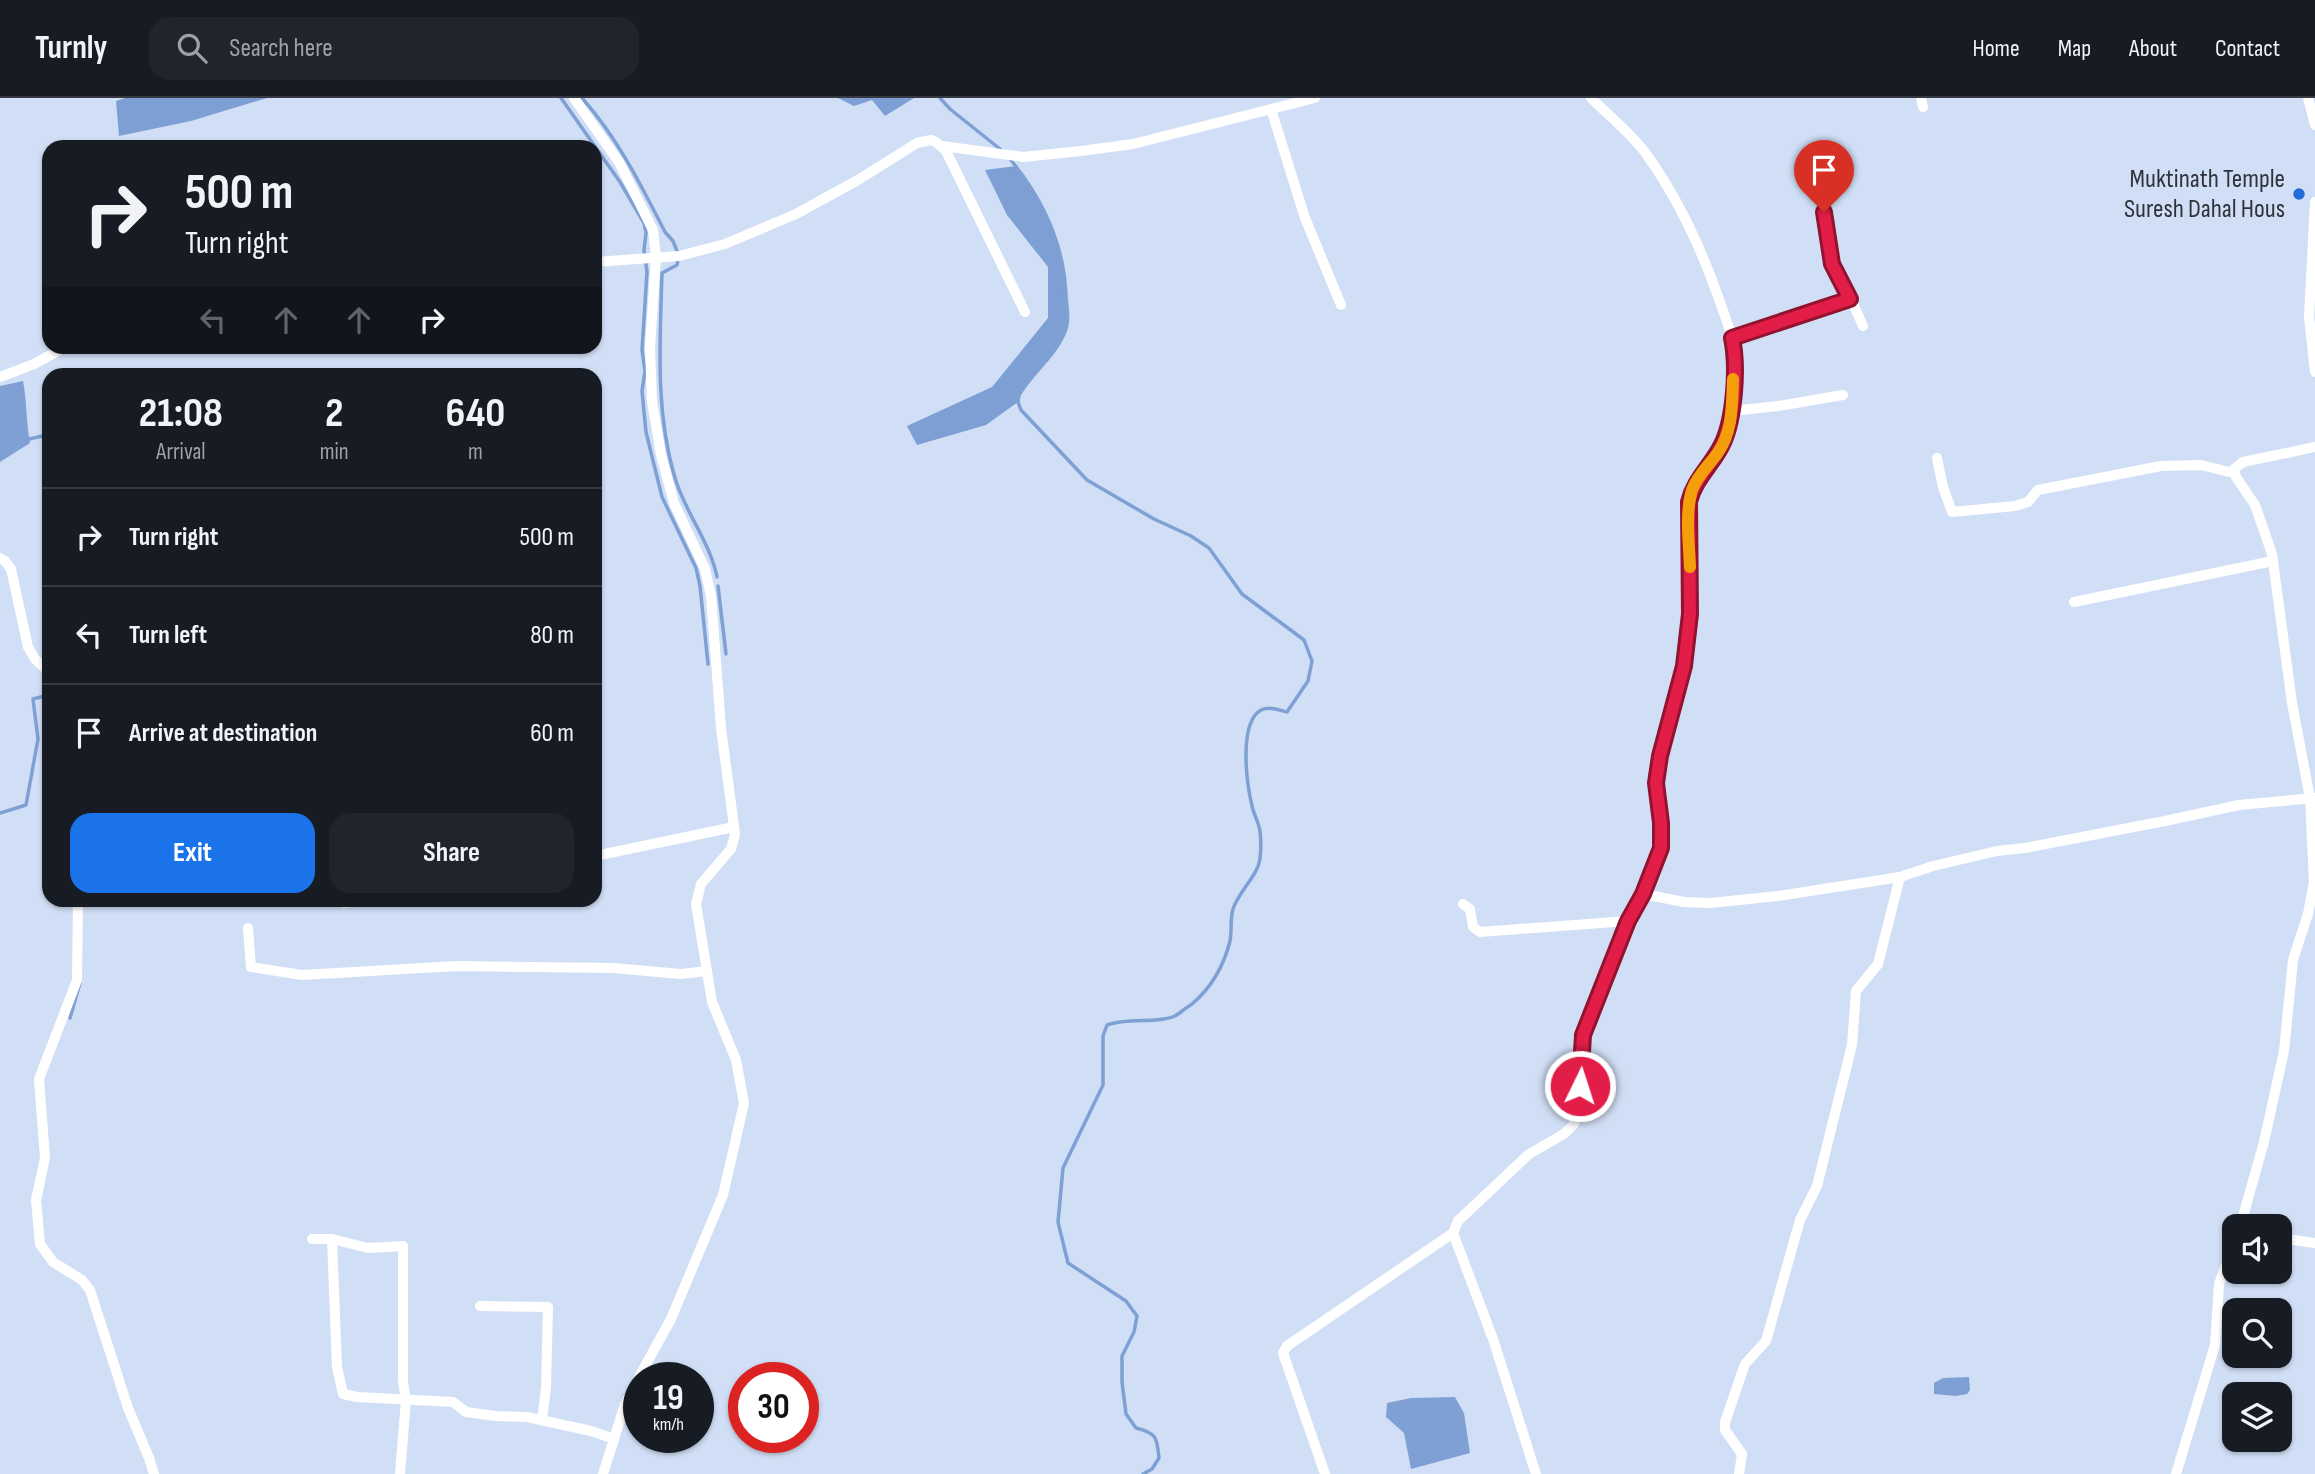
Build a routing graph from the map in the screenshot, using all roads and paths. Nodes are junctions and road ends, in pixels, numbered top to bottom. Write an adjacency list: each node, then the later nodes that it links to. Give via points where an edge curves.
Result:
1 (574, 98): 10 (street, via 619,162 653,230)
2 (1315, 98): 5 (street)
3 (1591, 98): 16 (street, via 1646,152 1678,203 1708,268)
4 (2308, 98): 6 (street)
5 (1272, 109): 7 (street, via 1133,144 1023,157); 13 (street, via 1305,218)
6 (2315, 123)
7 (942, 146): 10 (street, via 931,140 917,143 796,214 725,244 679,256); 14 (street)
8 (1822, 193): 12 (street, via 1832,264)
9 (2315, 202): 18 (street, via 2309,317)
10 (656, 256): 11 (street); 30 (street, via 652,401 674,503 705,569)
11 (602, 261)
12 (1850, 299): 15 (street); 16 (street)
13 (1341, 305)
14 (1025, 312)
15 (1863, 326)
16 (1732, 338): 21 (street)
17 (52, 354): 19 (street)
18 (2315, 372)
19 (0, 377)
20 (1843, 395): 21 (street)
21 (1732, 411): 33 (street, via 1728,432 1689,502 1690,614 1684,666 1656,783 1661,848)
22 (2315, 447): 24 (street, via 2243,462)
23 (1937, 458): 24 (street, via 1952,512 2015,506 2028,502 2038,490 2161,466 2201,465)
24 (2234, 473): 26 (street, via 2255,505)
25 (0, 558): 28 (street, via 11,569 28,647)
26 (2273, 561): 27 (street); 29 (street, via 2292,704)
27 (2074, 602)
28 (42, 666)
29 (2312, 798): 32 (street, via 2239,804 1997,851); 39 (street, via 2314,883 2293,960 2284,1051)
30 (734, 827): 31 (street); 38 (street, via 731,849 701,884 696,904)
31 (602, 855)
32 (1900, 877): 33 (street, via 1710,903); 57 (street, via 1878,964 1856,990 1852,1045 1817,1186 1800,1220 1766,1341 1745,1364 1725,1422 1742,1454)
33 (1643, 894): 36 (street)
34 (1463, 904): 36 (street, via 1480,932)
35 (78, 907): 52 (street, via 77,980 39,1079 45,1158 36,1200 40,1244 54,1262 90,1290)
36 (1628, 921): 40 (street, via 1583,1035 1574,1124 1529,1154 1458,1221)
37 (248, 929): 38 (street, via 251,967 302,975 457,966 613,968 681,974)
38 (708, 971): 47 (street, via 712,1002 736,1060 744,1103 723,1195 671,1319)
39 (2244, 1214)
40 (1453, 1233): 55 (street, via 1283,1353); 56 (street)
41 (312, 1239): 42 (street)
42 (332, 1239): 48 (street, via 337,1367 343,1394); 48 (street, via 368,1248 403,1246)
43 (2292, 1240): 44 (street)
44 (2315, 1243)
45 (2222, 1274): 58 (street, via 2215,1345)
46 (480, 1306): 50 (street, via 548,1307)
47 (648, 1362)
48 (406, 1400): 50 (street, via 453,1402 466,1412); 53 (street)
49 (623, 1410): 51 (street)
50 (542, 1420): 51 (street)
51 (614, 1439): 54 (street)
52 (154, 1474)
53 (400, 1474)
54 (603, 1474)
55 (1325, 1474)
56 (1536, 1474)
57 (1740, 1474)
58 (2176, 1474)

